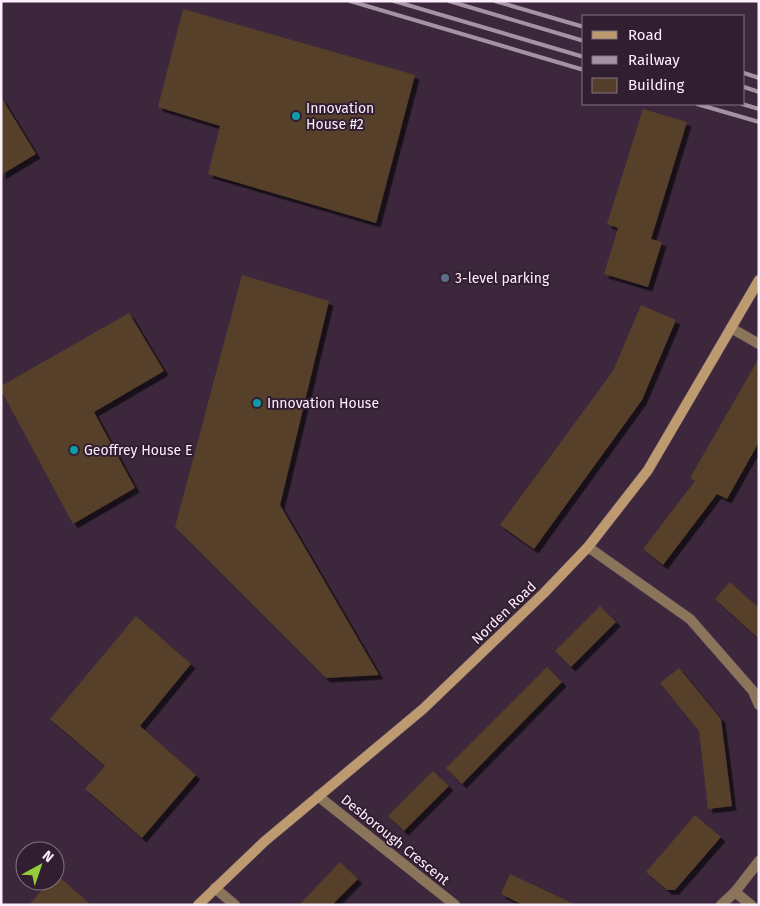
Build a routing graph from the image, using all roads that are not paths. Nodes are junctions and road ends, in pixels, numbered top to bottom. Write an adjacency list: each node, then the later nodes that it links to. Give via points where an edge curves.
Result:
1 (759, 280): 2 (street, Norden Road)
2 (731, 328): 3 (street); 4 (street, Norden Road, via 648,470)
3 (759, 344)
4 (588, 548): 5 (street, via 690,619 753,691); 6 (street, Norden Road, via 423,709)
5 (759, 705)
6 (318, 796): 8 (street, Norden Road); 12 (street, Desborough Crescent)
7 (759, 861): 9 (street)
8 (215, 888): 10 (street, Norden Road); 11 (street)
9 (735, 892): 13 (street); 14 (street)
10 (198, 905)
11 (235, 905)
12 (455, 905)
13 (721, 905)
14 (751, 905)

